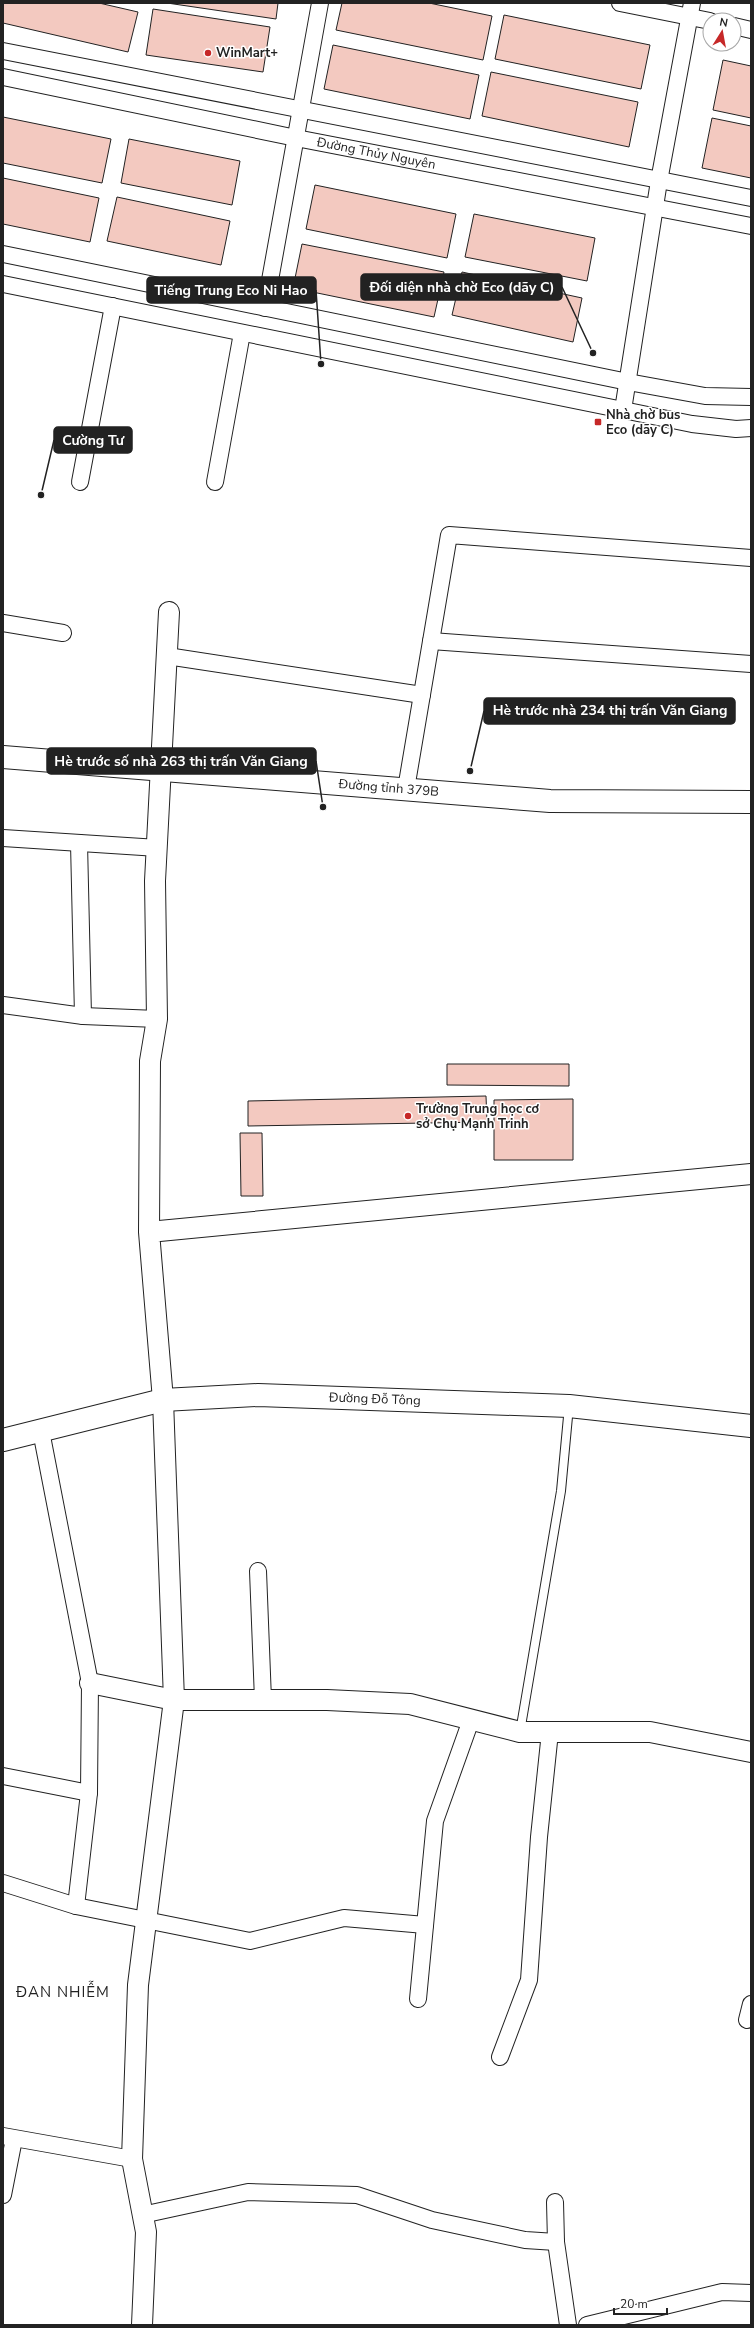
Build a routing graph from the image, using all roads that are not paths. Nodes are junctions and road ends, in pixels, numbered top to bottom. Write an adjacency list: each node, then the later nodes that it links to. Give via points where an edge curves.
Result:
1 (320, 3): 7 (street)
2 (620, 3): 3 (street)
3 (691, 10): 4 (street); 9 (street)
4 (702, 16)
5 (3, 51): 7 (street)
6 (3, 77): 8 (street, Đường Thủy Nguyên)
7 (302, 109): 8 (street); 9 (street)
8 (296, 138): 11 (street, Đường Thủy Nguyên); 16 (street)
9 (659, 181): 10 (street); 11 (street)
10 (751, 198)
11 (654, 209): 12 (street, Đường Thủy Nguyên); 18 (street)
12 (751, 226)
13 (3, 254): 16 (street)
14 (3, 284): 15 (street)
15 (113, 306): 17 (street); 22 (street)
16 (265, 308): 18 (street)
17 (242, 332): 20 (street); 23 (street)
18 (628, 382): 19 (street, via 705,396); 20 (street)
19 (751, 397)
20 (622, 410): 21 (street, via 692,424 736,429)
21 (751, 428)
22 (80, 482)
23 (215, 482)
24 (751, 558): 28 (street, via 449,535)
25 (169, 612): 29 (street)
26 (3, 624): 27 (street)
27 (63, 633)
28 (431, 641): 30 (street); 31 (street)
29 (167, 656): 31 (street); 33 (street)
30 (751, 664)
31 (422, 695): 34 (street)
32 (3, 757): 33 (main road, Đường tỉnh 379B)
33 (161, 769): 34 (main road, Đường tỉnh 379B); 38 (street)
34 (406, 789): 35 (main road, Đường tỉnh 379B, via 550,801)
35 (751, 802)
36 (3, 838): 37 (street)
37 (80, 843): 38 (street); 40 (street)
38 (158, 848): 41 (street, via 155,881)
39 (3, 1005): 40 (street)
40 (83, 1016): 41 (street)
41 (157, 1019): 43 (street, via 150,1061)
42 (751, 1174): 43 (street)
43 (149, 1232): 44 (street)
44 (164, 1400): 45 (main road, Đường Đỗ Tông, via 258,1395); 47 (main road, Đường Đỗ Tông); 51 (street)
45 (569, 1406): 46 (main road, Đường Đỗ Tông); 54 (lane, via 560,1491)
46 (751, 1426)
47 (41, 1432): 48 (main road, Đường Đỗ Tông); 50 (street)
48 (3, 1440)
49 (258, 1571): 52 (street)
50 (90, 1683): 51 (street); 58 (street)
51 (174, 1700): 52 (street); 61 (street)
52 (263, 1700): 53 (street, via 410,1704)
53 (472, 1720): 54 (street); 62 (street, via 435,1821)
54 (520, 1732): 55 (street)
55 (550, 1732): 56 (street, via 650,1732); 66 (street, via 539,1837 529,1980)
56 (751, 1752)
57 (3, 1776): 58 (street)
58 (89, 1793): 60 (street)
59 (3, 1883): 60 (street)
60 (76, 1906): 61 (street)
61 (146, 1920): 62 (street, via 250,1941 344,1918); 68 (street, via 138,1985)
62 (425, 1925): 63 (street)
63 (418, 1999)
64 (751, 2004): 65 (street)
65 (746, 2020)
66 (500, 2057)
67 (9, 2137): 68 (street); 69 (street)
68 (132, 2160): 71 (street)
69 (3, 2195)
70 (554, 2202): 72 (street)
71 (142, 2215): 72 (street, via 248,2192 357,2195 432,2220 525,2240); 74 (street, via 146,2232)
72 (556, 2242): 75 (street)
73 (751, 2293): 76 (street, via 722,2292)
74 (142, 2325)
75 (568, 2325)
76 (586, 2325)

